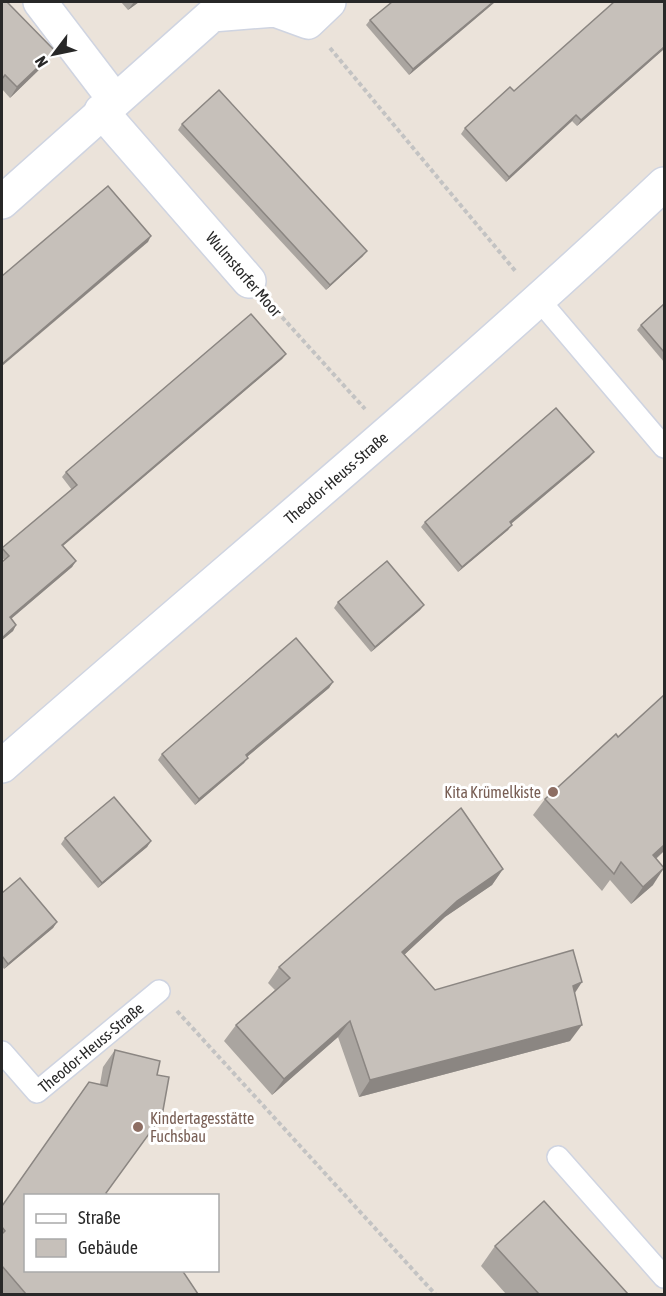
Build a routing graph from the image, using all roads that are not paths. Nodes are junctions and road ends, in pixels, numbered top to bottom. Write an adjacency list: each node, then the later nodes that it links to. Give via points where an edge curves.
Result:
1 (40, 2): 3 (street, Wulmstorfer Moor)
2 (319, 12): 3 (street, via 275,10 212,15)
3 (108, 105): 5 (street); 6 (street, Wulmstorfer Moor)
4 (664, 184): 7 (street, Theodor-Heuss-Straße)
5 (2, 202)
6 (249, 281)
7 (540, 301): 8 (lane); 9 (street, Theodor-Heuss-Straße)
8 (664, 447)
9 (2, 766)
10 (159, 991): 11 (lane, Theodor-Heuss-Straße, via 37,1092)
11 (2, 1052)
12 (558, 1157): 13 (lane)
13 (664, 1277)

